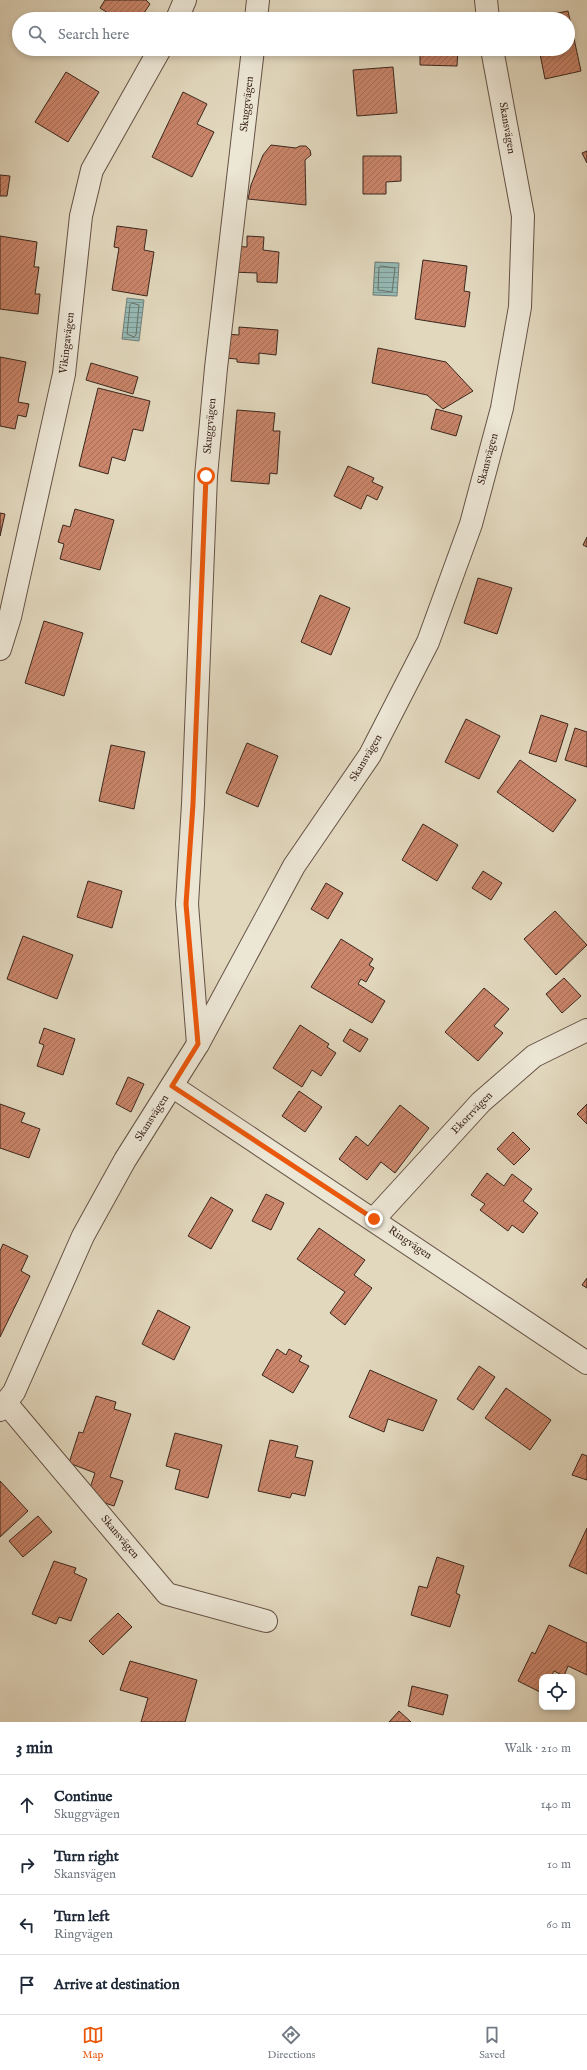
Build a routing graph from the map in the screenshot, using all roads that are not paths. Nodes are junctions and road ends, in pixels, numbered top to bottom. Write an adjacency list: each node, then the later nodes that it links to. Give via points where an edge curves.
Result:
1 (185, 0): 4 (street)
2 (258, 0): 5 (street)
3 (486, 0): 6 (street)
4 (180, 12)
5 (257, 12)
6 (487, 12)
7 (156, 56): 10 (street, Vikingavägen, via 92,170 81,216 64,374 10,617)
8 (252, 56): 12 (street, Skuggvägen, via 206,476 193,804 186,904)
9 (493, 56): 12 (street, Skansvägen, via 523,216 520,307 502,408 471,524 428,642 370,755 294,866)
10 (0, 649)
11 (587, 1030): 14 (street, Ekorrvägen, via 534,1056 481,1102)
12 (198, 1044): 13 (street, Skansvägen)
13 (172, 1086): 14 (street, Ringvägen); 16 (street, Skansvägen, via 82,1236 14,1392)
14 (374, 1219): 15 (street, Ringvägen)
15 (587, 1363)
16 (3, 1406): 17 (street, Skansvägen, via 167,1594)
17 (266, 1621)

